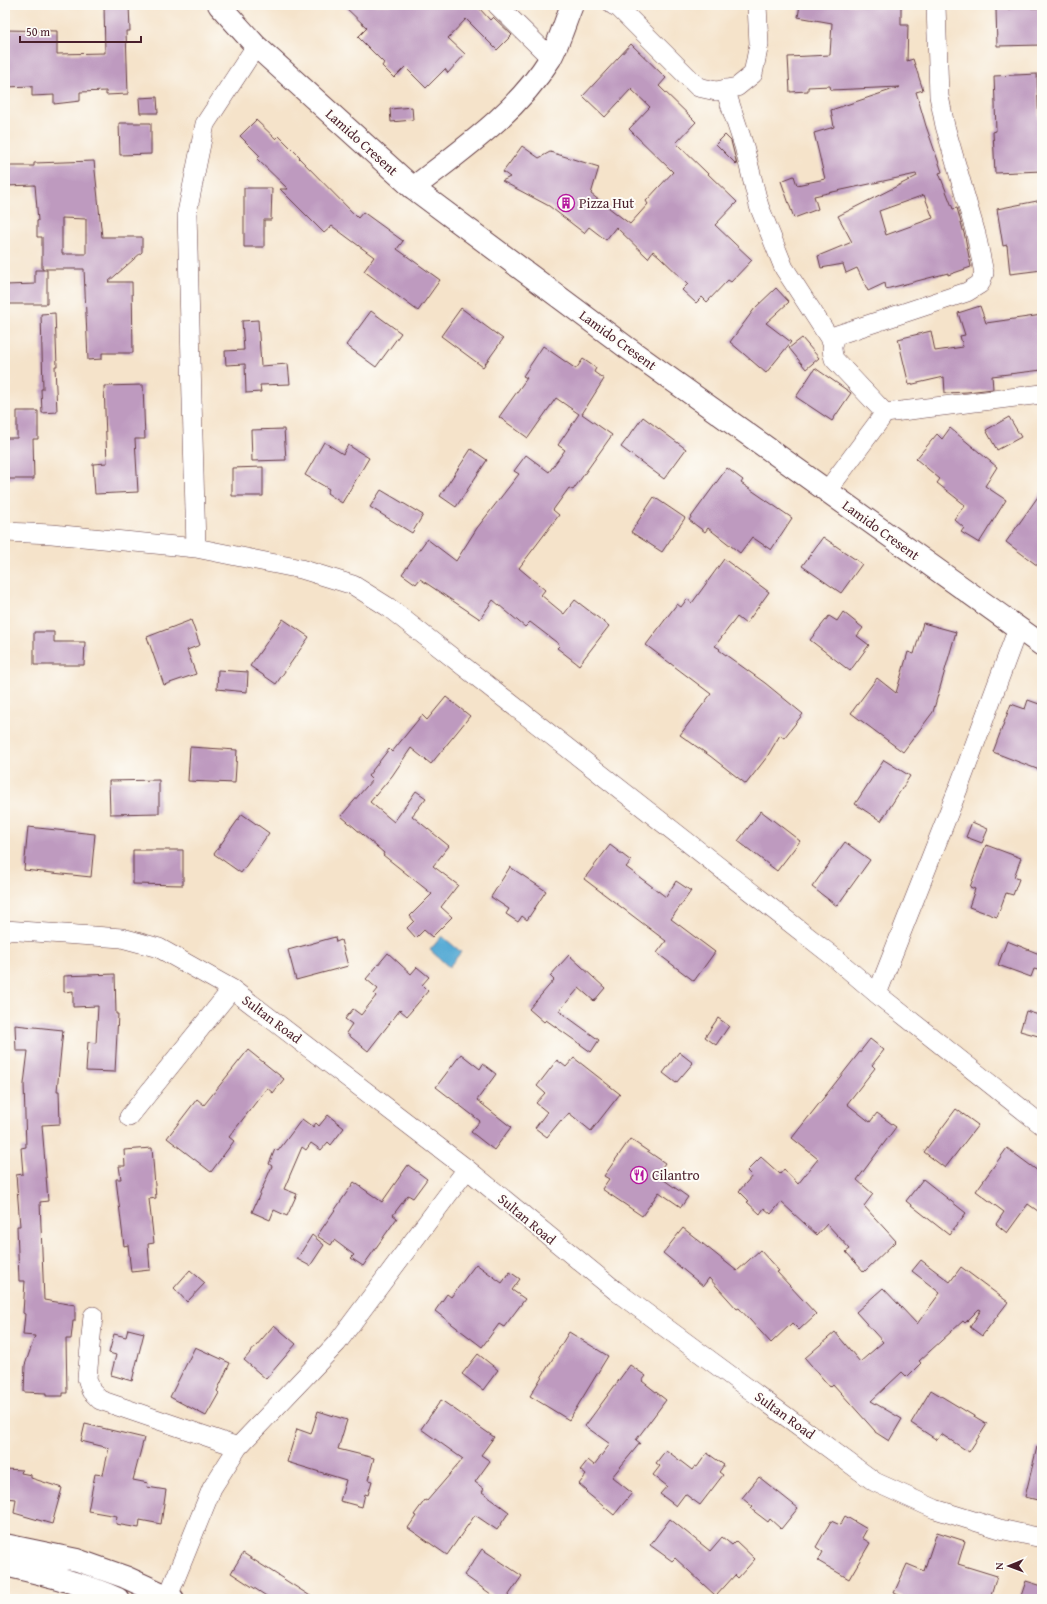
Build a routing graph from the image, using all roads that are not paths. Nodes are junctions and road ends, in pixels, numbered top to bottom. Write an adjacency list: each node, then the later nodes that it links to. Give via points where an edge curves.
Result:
1 (219, 5): 7 (street, Lamido Cresent)
2 (497, 5): 8 (street)
3 (572, 5): 8 (street)
4 (613, 5): 9 (street, via 619,8 698,87 716,91)
5 (758, 5): 9 (street, via 759,44 753,74 737,87)
6 (936, 5): 11 (street, via 939,96 984,273 980,284 967,292 837,336)
7 (256, 46): 10 (street, Lamido Cresent); 16 (street, via 205,124 187,213)
8 (551, 58): 10 (street, via 526,92 497,122)
9 (725, 89): 11 (street, via 744,146 759,206 784,268)
10 (413, 188): 14 (street, Lamido Cresent)
11 (832, 342): 13 (street, via 834,359)
12 (1042, 394): 13 (street)
13 (885, 413): 14 (street)
14 (827, 491): 17 (street, Lamido Cresent)
15 (5, 532): 16 (street)
16 (196, 548): 21 (street, via 301,569 352,585 388,607 829,953)
17 (1018, 628): 18 (street, Lamido Cresent); 21 (street)
18 (1042, 645)
19 (5, 930): 20 (street, Sultan Road, via 122,938 159,948)
20 (232, 989): 22 (street); 24 (street, Sultan Road)
21 (877, 994): 23 (street)
22 (129, 1117)
23 (1042, 1125)
24 (468, 1169): 26 (street, via 337,1343); 27 (street, Sultan Road, via 616,1291 876,1482 935,1509 1000,1529)
25 (93, 1316): 26 (street, via 87,1378 91,1391 100,1400)
26 (238, 1447): 30 (street, via 212,1488)
27 (1042, 1538)
28 (5, 1545): 30 (street, via 77,1560 125,1577)
29 (5, 1565): 31 (street, via 50,1576)
30 (169, 1598)
31 (118, 1599)

